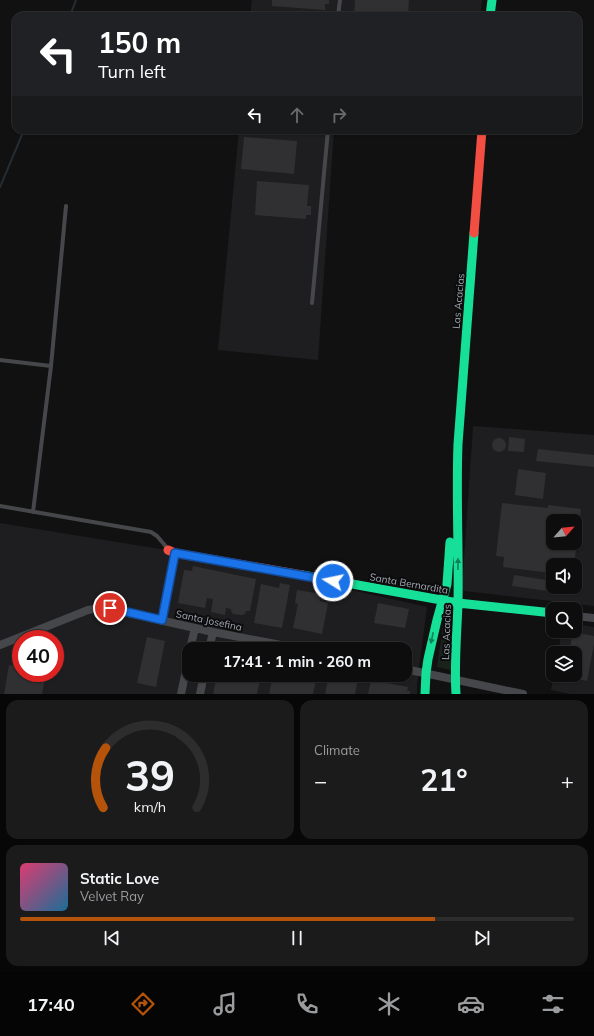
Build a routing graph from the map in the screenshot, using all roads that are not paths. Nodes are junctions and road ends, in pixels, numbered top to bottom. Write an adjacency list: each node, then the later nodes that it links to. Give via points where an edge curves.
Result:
1 (340, 0): 3 (lane)
2 (492, 0): 4 (main road)
3 (338, 12)
4 (490, 12)
5 (328, 134): 8 (lane)
6 (482, 134): 11 (main road, Las Acacias)
7 (66, 206): 10 (lane)
8 (312, 303)
9 (0, 360): 10 (lane)
10 (50, 366): 13 (lane)
11 (457, 474): 15 (main road, Las Acacias, via 448,579); 16 (main road, Las Acacias, one-way to 11)
12 (0, 506): 13 (lane)
13 (33, 512): 14 (lane, via 151,532)
14 (172, 552): 15 (main road, Santa Bernardita); 20 (lane)
15 (443, 601): 16 (main road, Santa Bernardita); 28 (main road, Las Acacias, one-way to 28)
16 (458, 603): 17 (main road, Santa Bernardita); 29 (main road, Las Acacias)
17 (546, 612)
18 (582, 617): 19 (street)
19 (594, 618)
20 (162, 620): 21 (street, Santa Josefina); 26 (street, Santa Josefina, via 110,608 94,608)
21 (195, 628): 22 (street, Santa Josefina); 23 (street)
22 (213, 632): 24 (street); 25 (street, Santa Josefina)
23 (192, 642)
24 (211, 642)
25 (265, 642)
26 (0, 645)
27 (412, 670): 28 (street)
28 (426, 673): 29 (street); 34 (main road, Las Acacias)
29 (455, 680): 35 (main road, Las Acacias); 36 (street)
30 (184, 682): 32 (street)
31 (203, 682): 33 (street)
32 (181, 694)
33 (200, 694)
34 (425, 694)
35 (456, 694)
36 (523, 694)

